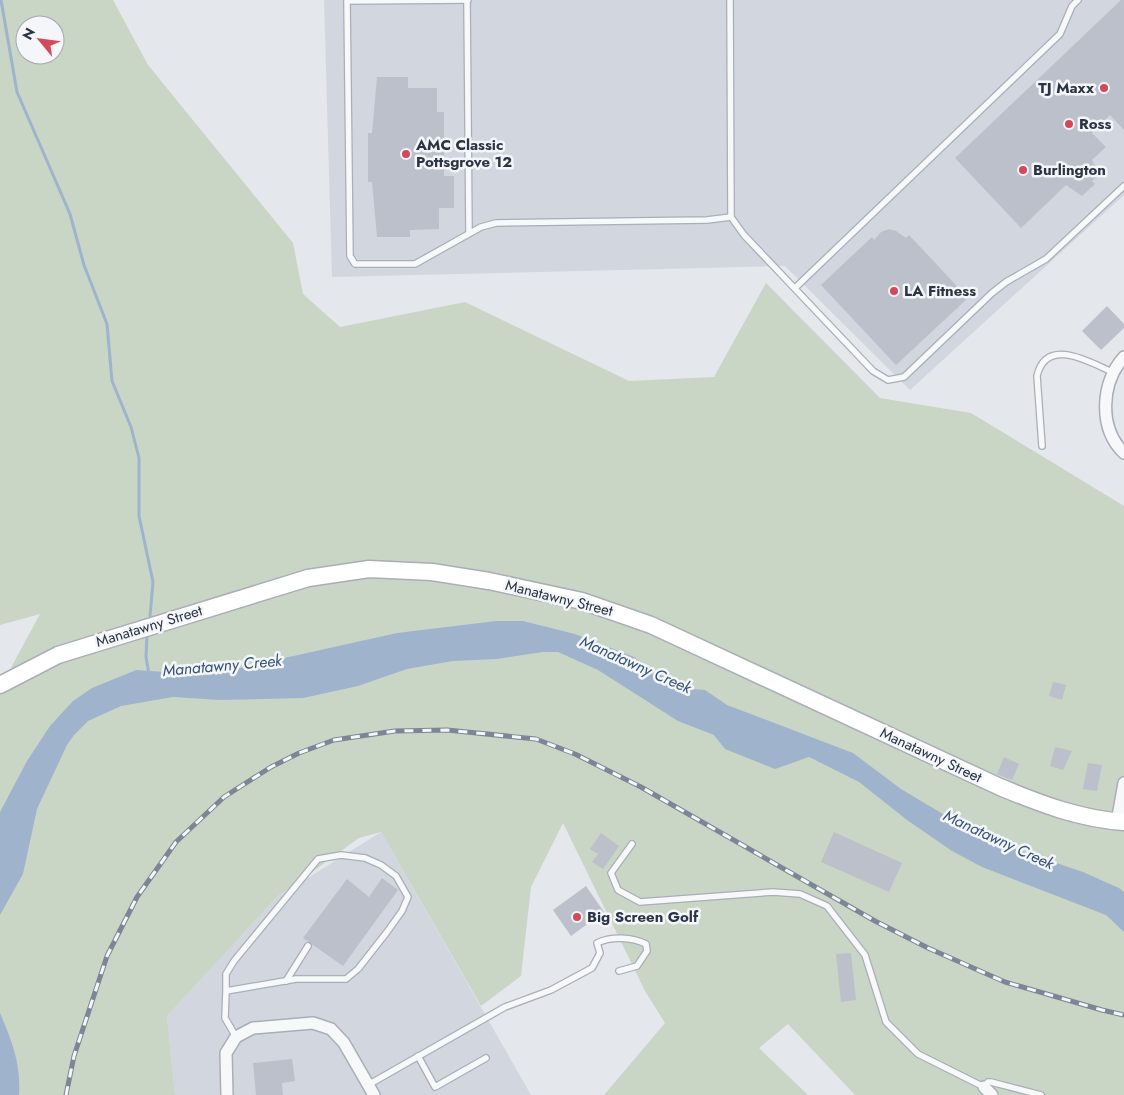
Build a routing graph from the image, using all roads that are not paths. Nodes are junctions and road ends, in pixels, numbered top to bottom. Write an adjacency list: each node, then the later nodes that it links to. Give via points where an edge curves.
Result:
1 (467, 0): 4 (lane); 7 (lane)
2 (730, 0): 6 (lane)
3 (1078, 0): 8 (lane, via 1060,34)
4 (347, 1): 7 (lane, via 350,256 355,264 415,264)
5 (1124, 186): 8 (lane, via 1046,259 992,294 904,377 888,380 873,371)
6 (731, 217): 7 (lane, via 496,222); 8 (lane)
7 (469, 233)
8 (795, 288)
9 (1124, 357): 10 (street)
10 (1112, 372): 11 (lane, via 1068,354 1054,355 1041,365 1037,376); 12 (street, via 1106,396 1106,418)
11 (1042, 446)
12 (1124, 453)
13 (0, 685): 15 (street, Manatawny Street, via 58,655 308,578 369,569 432,572 489,581 608,608 1008,791 1058,810)
14 (1124, 783): 15 (street)
15 (1121, 822)
16 (632, 844): 25 (lane, via 611,873 618,890 640,902 773,892 800,894 827,906 865,955 886,1022 918,1054)
17 (308, 946): 19 (lane)
18 (619, 971): 22 (lane, via 637,966 646,951 646,944 624,939 601,941 597,943 599,959 592,968 552,990 505,1007)
19 (286, 981): 20 (lane); 20 (lane, via 346,979 358,969 402,911 408,897 396,876 381,864 365,858 340,855 318,859 234,961 226,974)
20 (226, 991): 21 (lane, via 225,1018)
21 (236, 1037): 24 (street, via 253,1028 313,1023 331,1029 344,1043); 26 (street, via 226,1053)
22 (418, 1056): 23 (lane, via 435,1087); 24 (lane)
23 (486, 1058)
24 (371, 1090)
25 (988, 1091): 27 (lane, via 988,1082 991,1082)
26 (227, 1095)
27 (1041, 1095)

